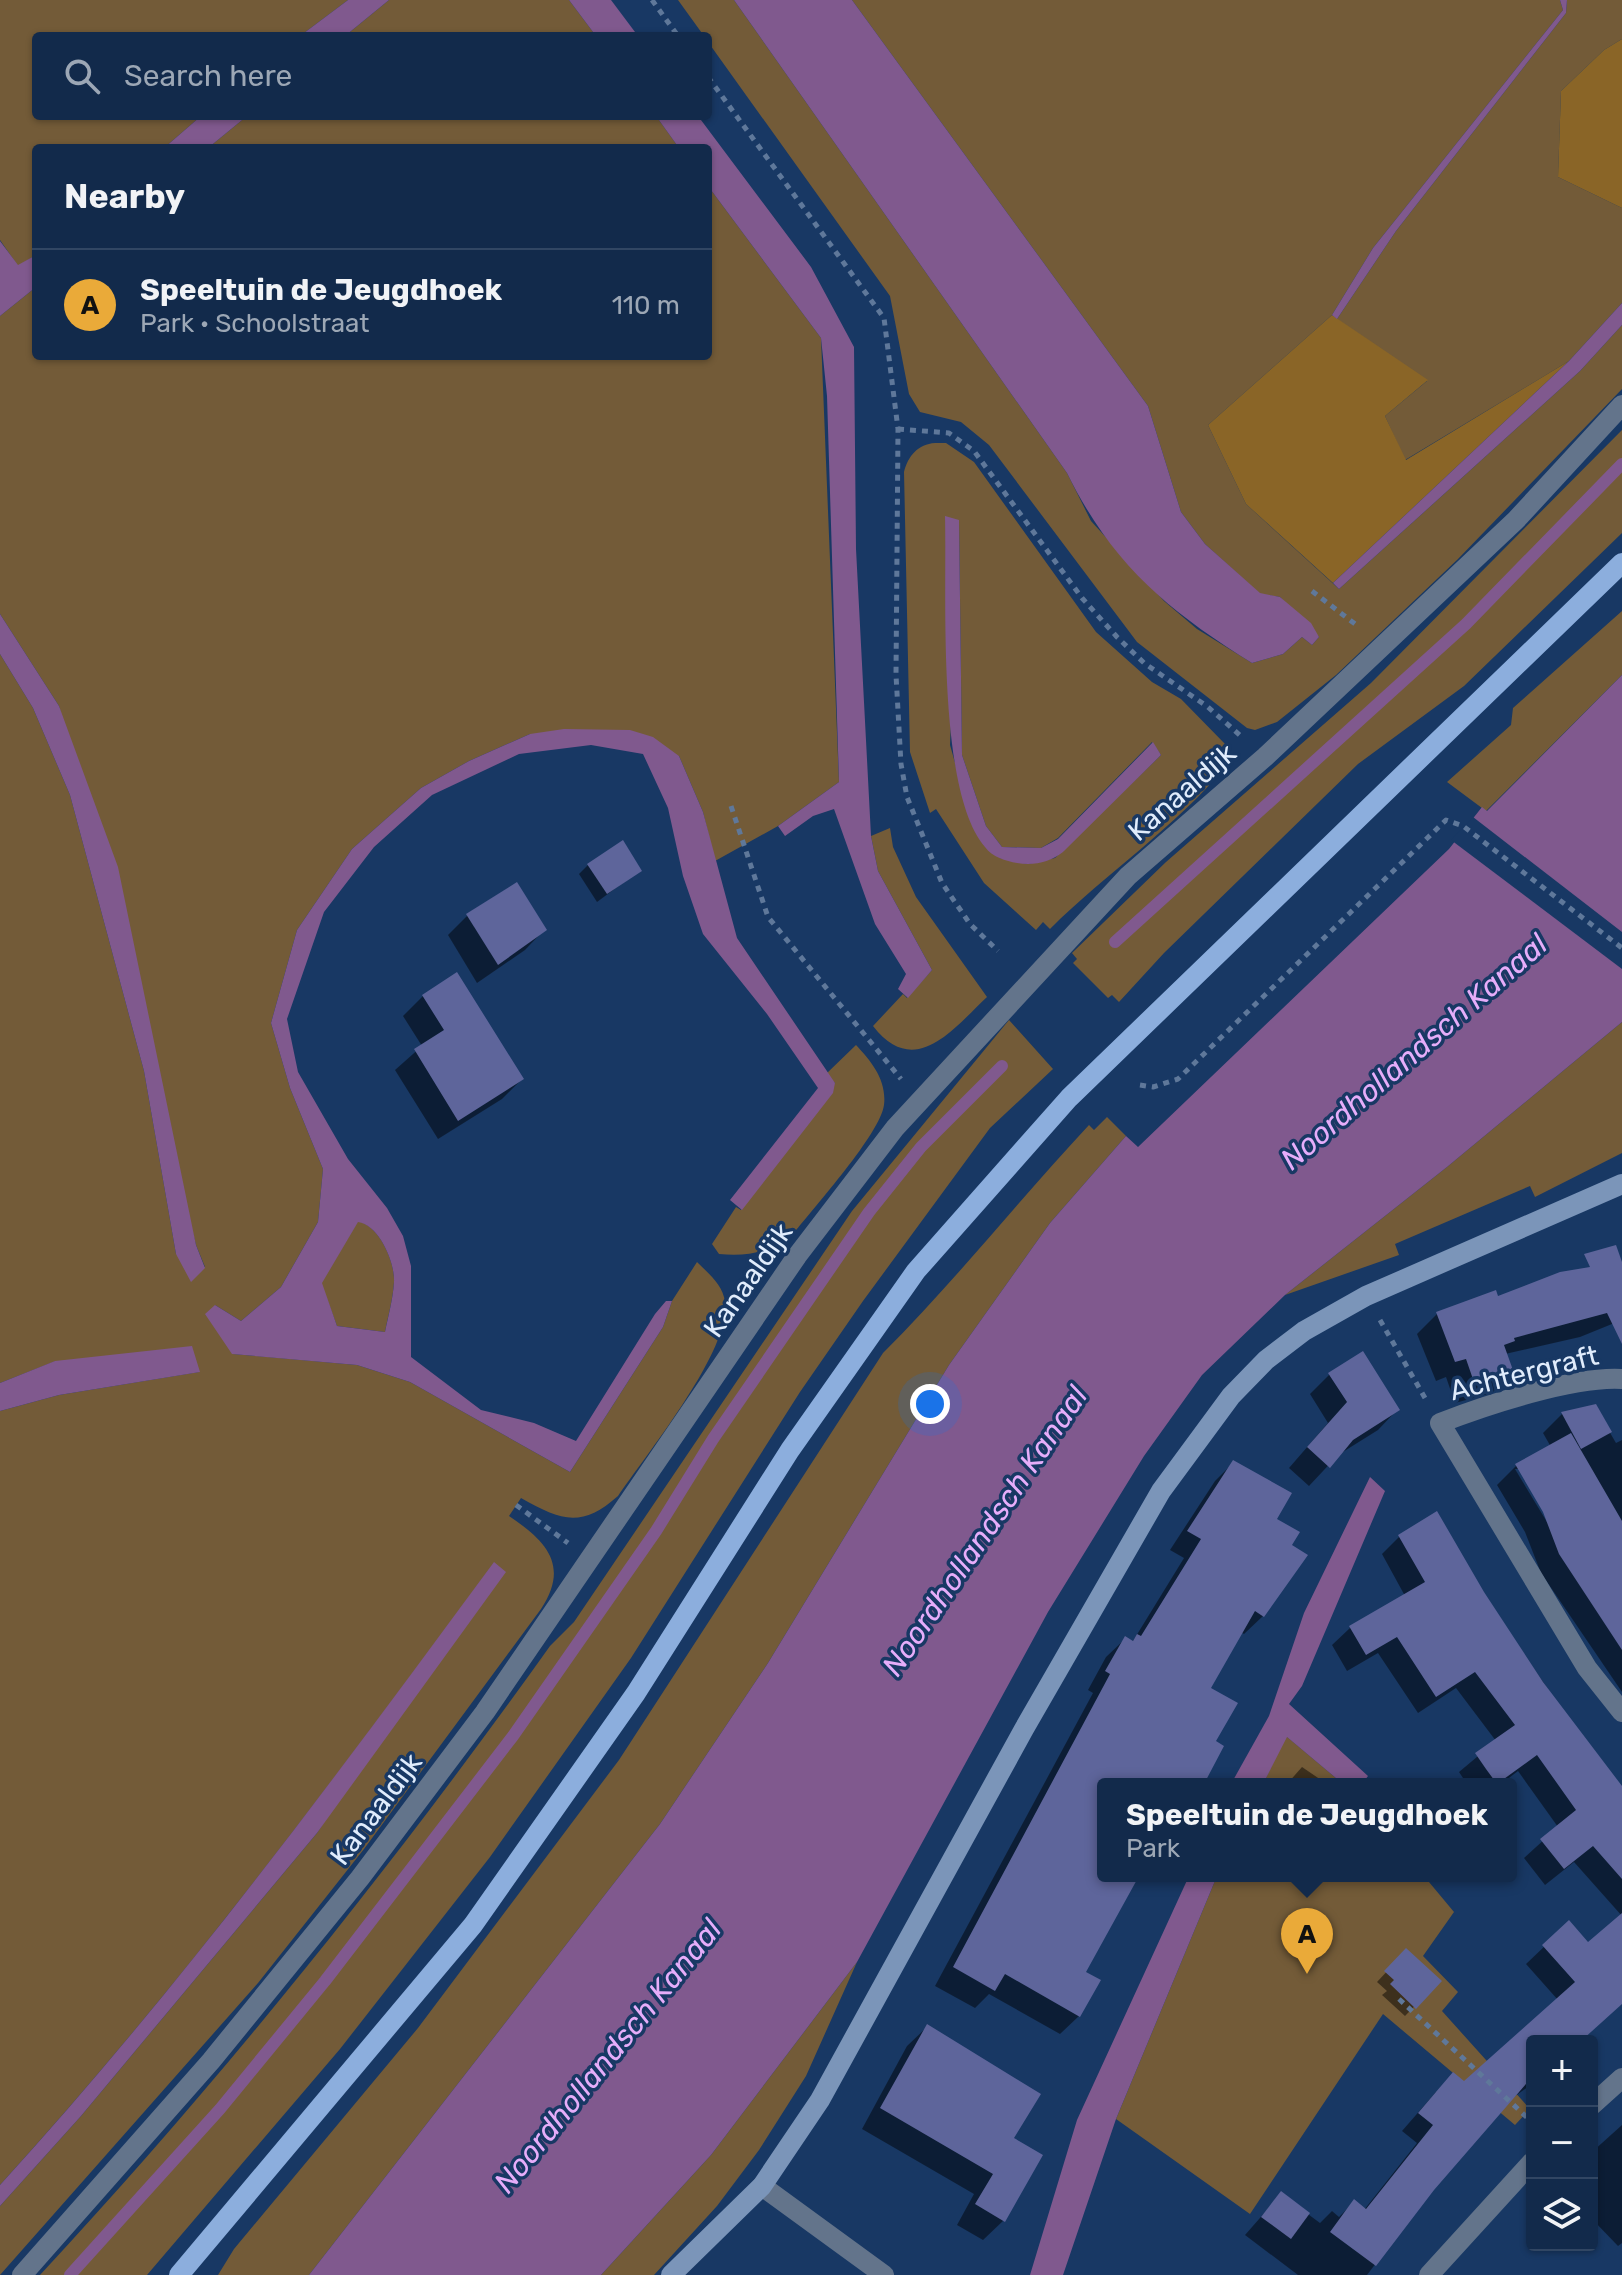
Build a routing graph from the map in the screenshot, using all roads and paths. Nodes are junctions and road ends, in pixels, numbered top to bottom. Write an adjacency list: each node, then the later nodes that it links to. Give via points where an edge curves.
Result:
1 (652, 0): 2 (path)
2 (675, 32)
3 (712, 82): 5 (path, via 884,318)
4 (1622, 405): 8 (street, Kanaaldijk, via 1516,520)
5 (898, 429): 9 (path, via 949,433 974,451 1117,637); 12 (path, via 896,675 907,797 942,883 970,924)
6 (1622, 563): 29 (main road, via 1069,1098 916,1271 790,1450 636,1693 473,1925)
7 (1312, 591): 8 (path)
8 (1384, 645): 9 (street, Kanaaldijk)
9 (1265, 757): 14 (street, Kanaaldijk, via 1128,876)
10 (731, 806): 14 (path, via 768,917)
11 (1622, 948): 13 (path, via 1463,826 1446,820 1178,1079 1153,1087)
12 (998, 951)
13 (1140, 1085)
14 (919, 1101): 20 (street, Kanaaldijk, via 797,1256)
15 (1622, 1184): 16 (street)
16 (1366, 1296): 18 (path); 27 (street, via 1266,1360 1231,1396 1161,1491 820,2100)
17 (1622, 1379): 18 (street, Achtergraft, via 1530,1395)
18 (1440, 1423): 21 (street, via 1587,1668)
19 (516, 1505): 20 (path)
20 (591, 1560): 28 (street, Kanaaldijk, via 360,1878 211,2061)
21 (1622, 1712)
22 (1399, 1999): 25 (path)
23 (1622, 2078): 24 (street)
24 (1598, 2100)
25 (1526, 2116)
26 (1526, 2169): 32 (street)
27 (762, 2186): 30 (street); 31 (street)
28 (22, 2275)
29 (179, 2275)
30 (671, 2275)
31 (884, 2275)
32 (1429, 2275)

